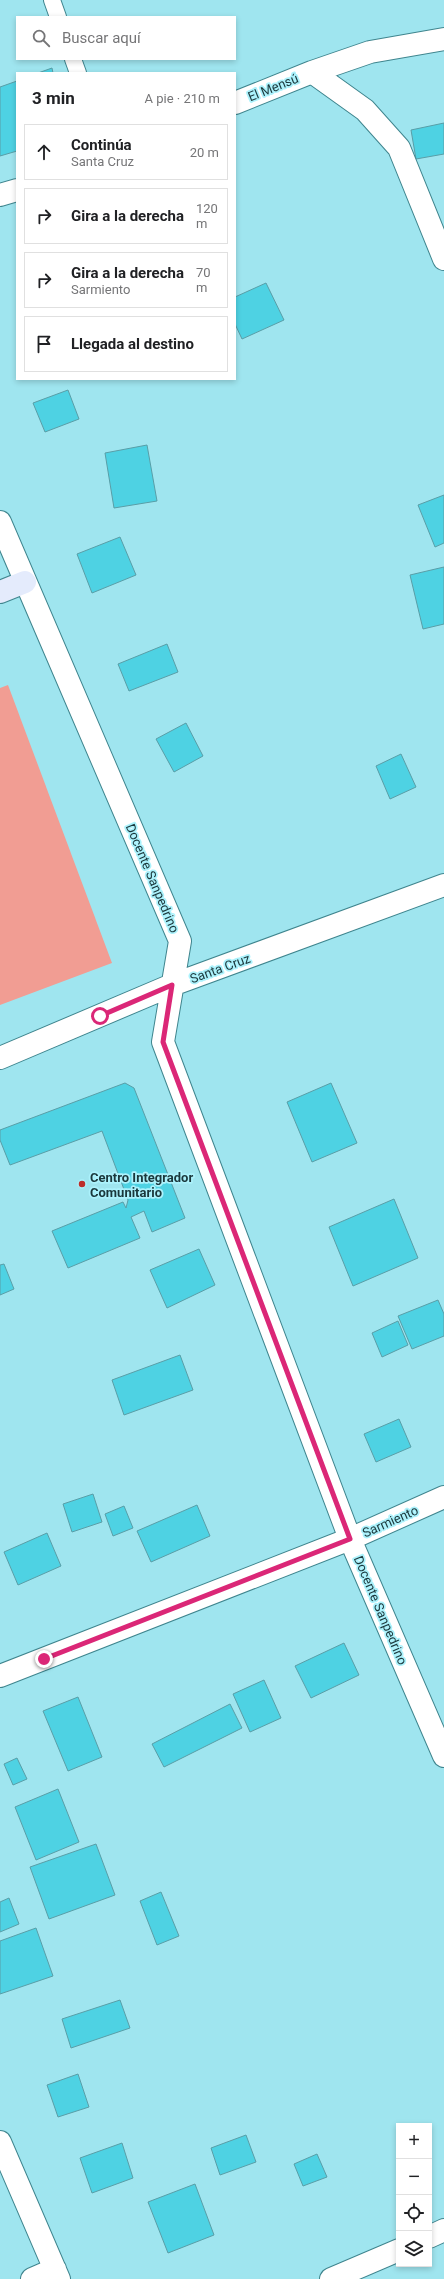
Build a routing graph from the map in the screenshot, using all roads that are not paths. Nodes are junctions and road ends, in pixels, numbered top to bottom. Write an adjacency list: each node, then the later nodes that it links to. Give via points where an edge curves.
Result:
1 (52, 0): 2 (lane)
2 (58, 16)
3 (444, 39): 6 (street, El Mensú, via 370,52)
4 (73, 60): 5 (lane)
5 (78, 72)
6 (312, 72): 7 (street, El Mensú); 10 (street, via 365,110 399,148)
7 (236, 103)
8 (16, 190): 9 (street)
9 (0, 194)
10 (444, 259)
11 (0, 522): 12 (street, Docente Sanpedrino)
12 (25, 582): 13 (main road); 15 (street, Docente Sanpedrino, via 180,941)
13 (0, 592)
14 (444, 885): 15 (street, Santa Cruz)
15 (172, 985): 16 (street, Santa Cruz); 18 (street, Docente Sanpedrino, via 163,1042)
16 (0, 1058)
17 (444, 1497): 18 (street, Sarmiento)
18 (350, 1539): 19 (street, Sarmiento); 20 (street, Docente Sanpedrino)
19 (0, 1676)
20 (444, 1756)
21 (0, 2142): 25 (street)
22 (444, 2230): 23 (street)
23 (432, 2236)
24 (396, 2251): 27 (street)
25 (57, 2274): 26 (street)
26 (32, 2279)
27 (331, 2279)

